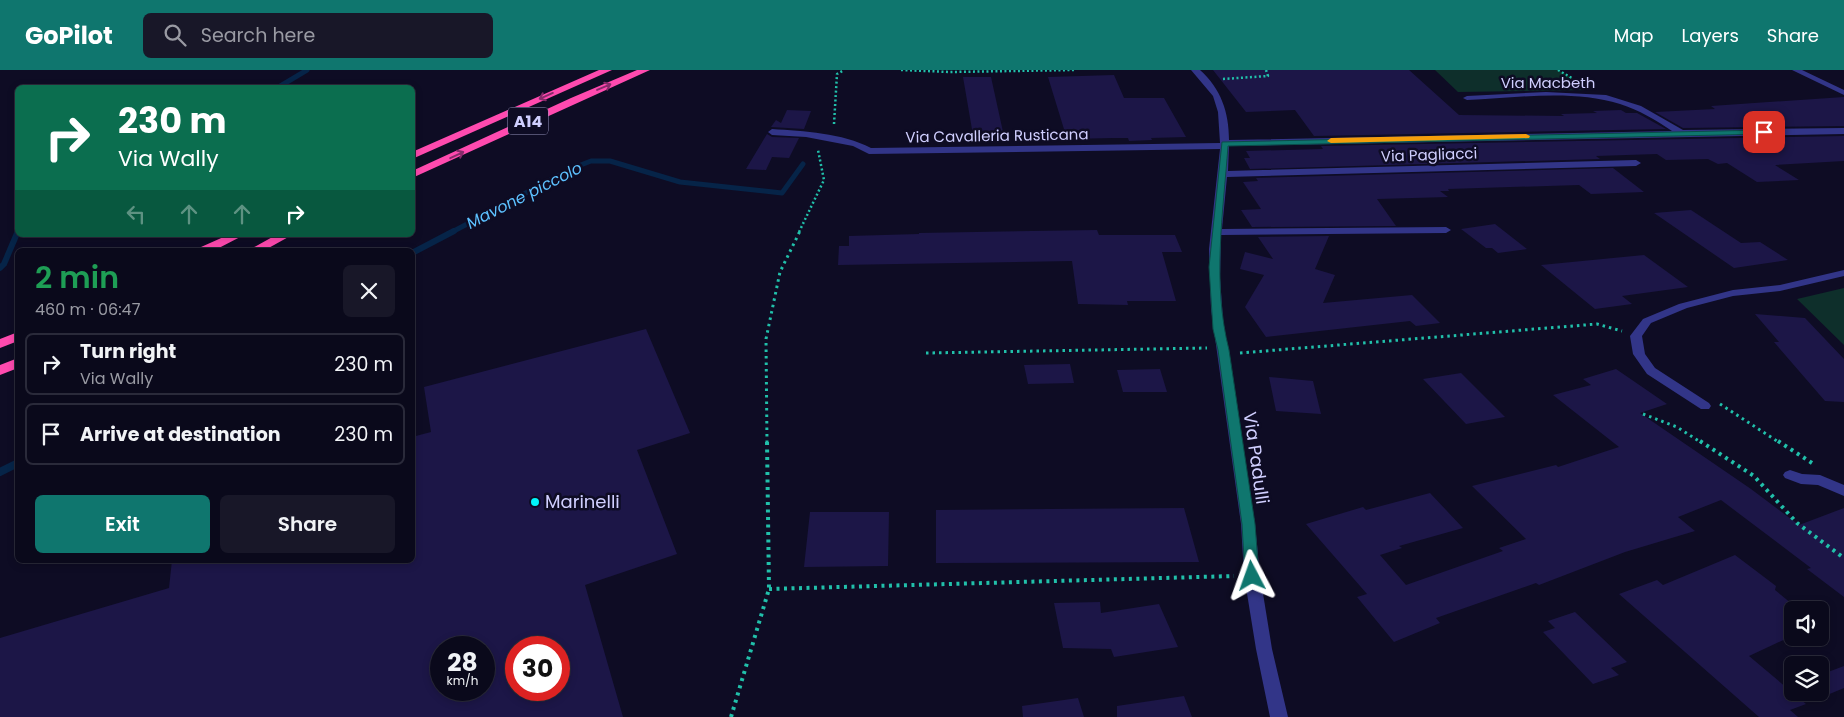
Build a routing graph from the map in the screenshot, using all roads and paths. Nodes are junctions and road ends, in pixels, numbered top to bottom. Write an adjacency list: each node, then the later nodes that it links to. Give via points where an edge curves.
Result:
1 (607, 70): 17 (highway, A14, one-way to 17)
2 (645, 70): 20 (highway, A14, one-way to 2)
3 (844, 70): 15 (path, via 837,74 834,128)
4 (901, 70): 5 (path)
5 (1075, 70)
6 (1195, 70): 16 (street, Via Padulli, via 1218,98 1224,125)
7 (1266, 70): 9 (path, via 1268,76 1260,78)
8 (1796, 70): 10 (street)
9 (1222, 79)
10 (1844, 93)
11 (1466, 98): 14 (street, Via Macbeth, via 1600,97 1642,110)
12 (1844, 131): 14 (street, Via Cavalleria Rusticana)
13 (772, 132): 15 (street, Via Cavalleria Rusticana)
14 (1681, 133): 16 (street, Via Cavalleria Rusticana)
15 (827, 138): 16 (street, Via Cavalleria Rusticana, via 882,152); 42 (path, via 818,151 824,180 780,272 766,338)
16 (1224, 145): 19 (street, Via Padulli)
17 (415, 155)
18 (1636, 163): 19 (street, Via Pagliacci)
19 (1223, 174): 22 (street, Via Padulli)
20 (415, 175)
21 (1446, 230): 22 (street)
22 (1216, 232): 31 (street, Via Padulli, via 1214,267 1218,329)
23 (234, 237): 25 (highway)
24 (282, 237): 26 (highway)
25 (209, 248)
26 (259, 248)
27 (1844, 273): 28 (street, via 1780,288 1733,293 1683,306 1647,321)
28 (1636, 336): 31 (path, via 1597,324 1238,354); 35 (street, via 1639,354 1651,371)
29 (15, 337): 30 (highway)
30 (0, 344)
31 (1223, 350): 32 (path); 41 (street, Via Padulli, via 1248,524)
32 (926, 353)
33 (15, 363): 34 (highway)
34 (0, 370)
35 (1705, 406): 37 (path, via 1718,403)
36 (1643, 414): 40 (path, via 1677,427 1754,476 1797,523)
37 (1819, 467)
38 (1790, 475): 39 (street, via 1801,480 1820,480)
39 (1844, 491)
40 (1844, 558)
41 (1252, 576): 42 (path); 44 (street, Via Padulli)
42 (769, 589): 43 (path)
43 (731, 717)
44 (1279, 717)

